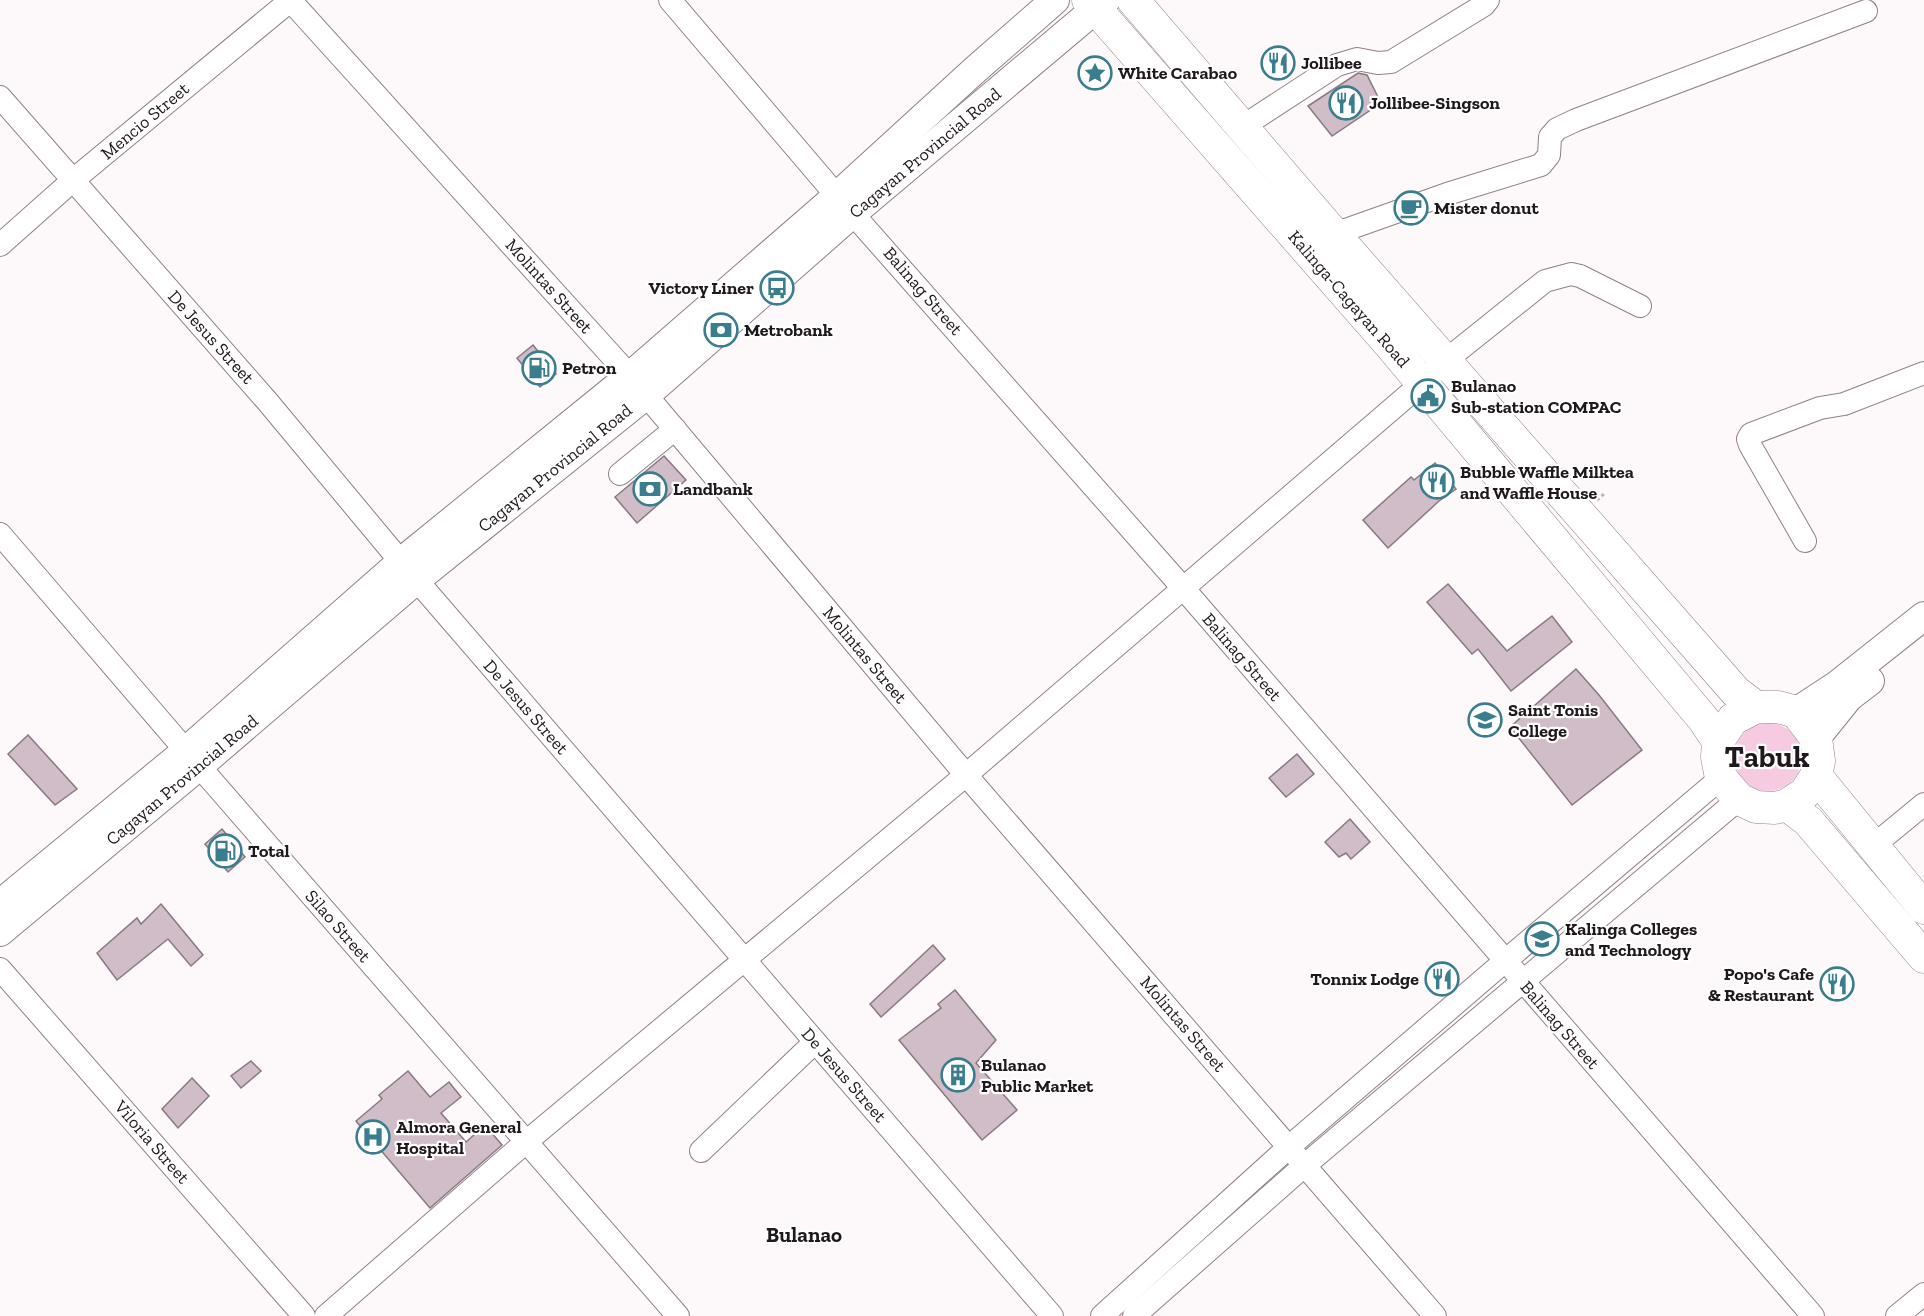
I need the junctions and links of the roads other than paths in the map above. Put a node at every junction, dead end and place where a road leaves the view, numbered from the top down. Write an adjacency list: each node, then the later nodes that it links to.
1 (290, 0): 12 (street, Mencio Street); 20 (street, Molintas Street)
2 (670, 0): 13 (street, Balinag Street)
3 (1055, 0): 8 (main road, Cagayan Provincial Road)
4 (1133, 0): 11 (highway, Kalinga-Cagayan Road)
5 (1488, 0): 11 (street)
6 (1097, 3): 9 (main road, Cagayan Provincial Road); 19 (highway, Kalinga-Cagayan Road)
7 (1866, 11): 14 (street)
8 (976, 69): 9 (main road); 13 (main road, Cagayan Provincial Road)
9 (997, 93): 13 (main road, Cagayan Provincial Road)
10 (0, 97): 12 (street, De Jesus Street)
11 (1242, 127): 14 (highway, Kalinga-Cagayan Road)
12 (72, 181): 15 (street, Mencio Street); 25 (street, De Jesus Street)
13 (845, 204): 20 (main road, Cagayan Provincial Road); 26 (street, Balinag Street)
14 (1334, 234): 17 (highway, Kalinga-Cagayan Road)
15 (0, 245)
16 (1640, 306): 17 (street)
17 (1445, 361): 19 (street); 29 (highway, Kalinga-Cagayan Road)
18 (1924, 373): 24 (street)
19 (1422, 384): 26 (street); 32 (highway, Kalinga-Cagayan Road)
20 (638, 385): 21 (street, Molintas Street); 25 (main road, Cagayan Provincial Road)
21 (675, 429): 22 (street); 34 (street, Molintas Street)
22 (620, 474)
23 (0, 534): 33 (street, Silao Street)
24 (1805, 541)
25 (408, 571): 33 (main road, Cagayan Provincial Road); 44 (street, De Jesus Street)
26 (1183, 588): 34 (street); 45 (street, Balinag Street)
27 (1924, 615): 30 (main road)
28 (1924, 639): 31 (main road)
29 (1756, 707): 30 (highway); 32 (highway)
30 (1796, 712): 31 (highway)
31 (1816, 738): 35 (highway)
32 (1718, 741): 36 (highway)
33 (192, 759): 41 (main road, Cagayan Provincial Road); 42 (main road, Cagayan Provincial Road); 49 (street, Silao Street)
34 (966, 775): 44 (street); 50 (street, Molintas Street)
35 (1816, 776): 38 (highway); 39 (highway)
36 (1730, 788): 38 (highway); 45 (street); 47 (street)
37 (1924, 804): 39 (street)
38 (1787, 805): 43 (highway)
39 (1873, 846): 40 (highway)
40 (1921, 897)
41 (0, 904)
42 (0, 933)
43 (1924, 957)
44 (745, 959): 48 (street, De Jesus Street); 49 (street)
45 (1504, 960): 47 (street, Balinag Street); 50 (street)
46 (0, 969): 54 (street, Viloria Street)
47 (1523, 982): 52 (street); 61 (street, Balinag Street)
48 (815, 1042): 51 (street); 57 (street, De Jesus Street)
49 (526, 1142): 55 (street); 56 (street, Silao Street)
50 (1290, 1146): 52 (street, Molintas Street); 58 (street)
51 (701, 1151)
52 (1304, 1166): 59 (street); 60 (street, Molintas Street)
53 (1924, 1294): 62 (street)
54 (304, 1316)
55 (326, 1316)
56 (678, 1316)
57 (1052, 1316)
58 (1102, 1316)
59 (1134, 1316)
60 (1435, 1316)
61 (1813, 1316)
62 (1897, 1316)

